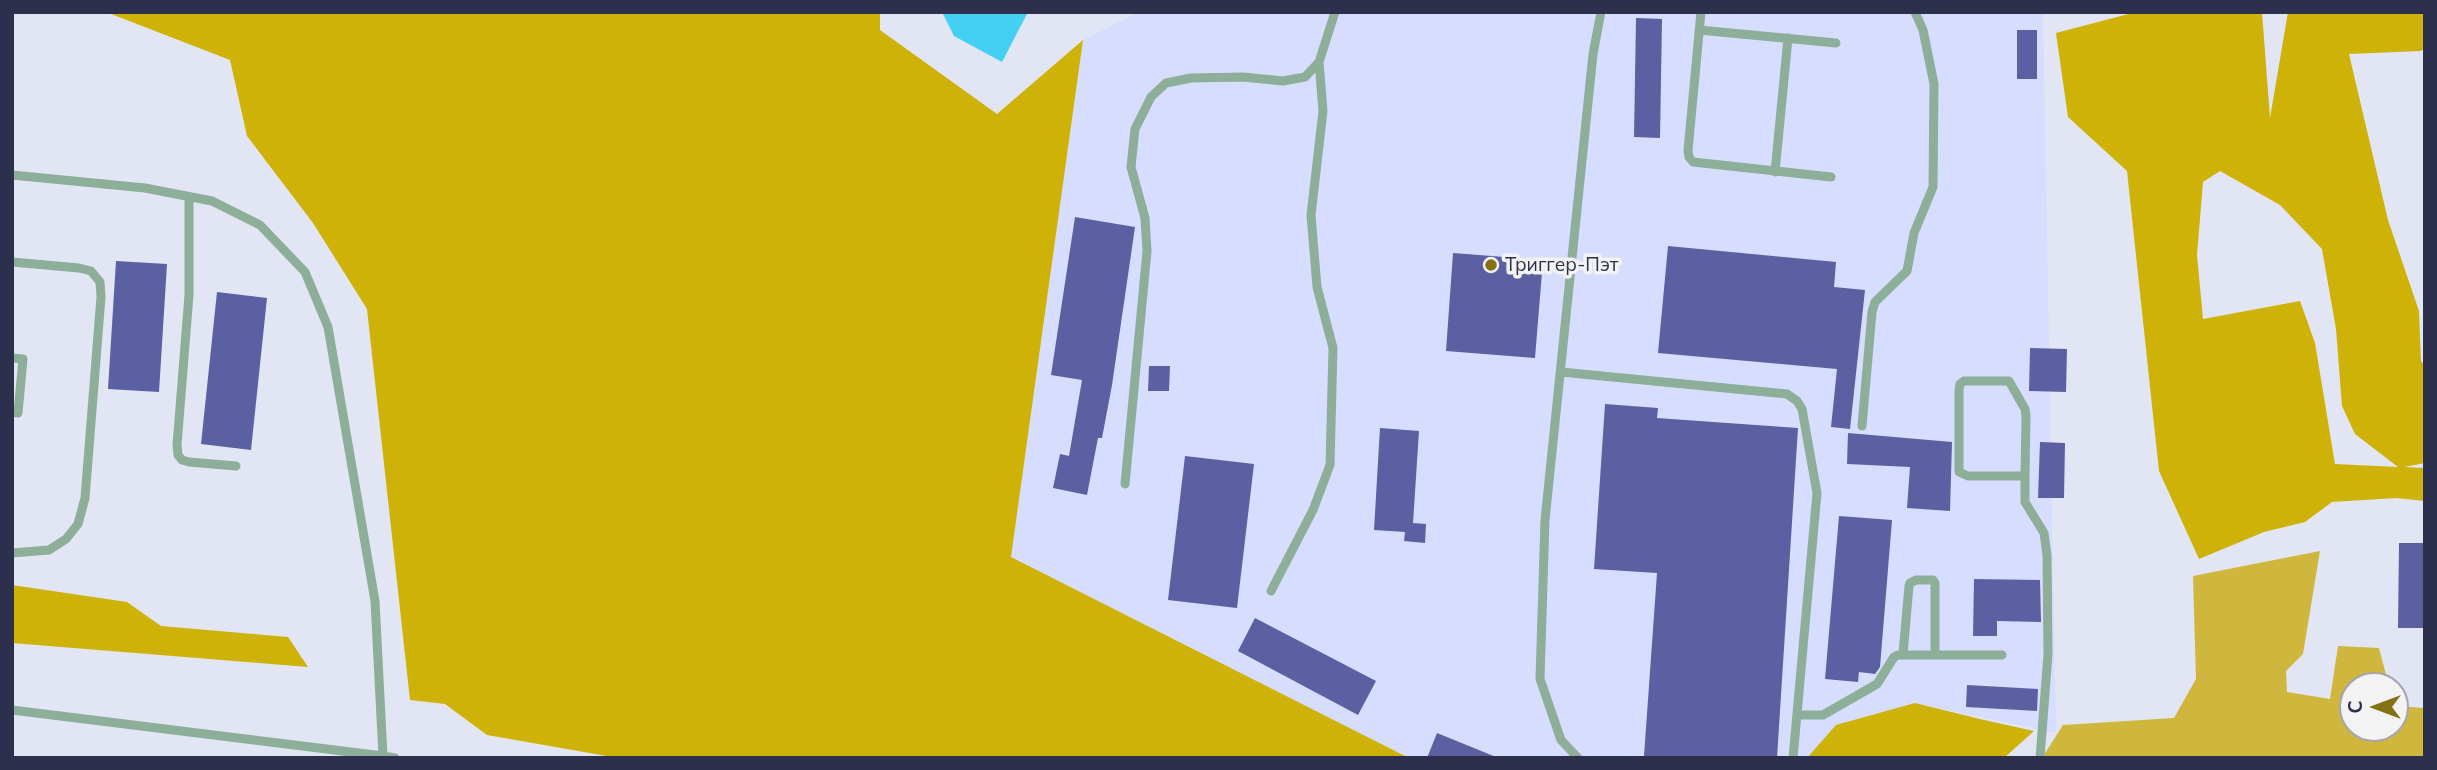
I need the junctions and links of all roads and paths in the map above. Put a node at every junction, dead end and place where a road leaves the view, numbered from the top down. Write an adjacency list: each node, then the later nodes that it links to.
1 (1335, 12): 8 (lane)
2 (1601, 12): 15 (lane)
3 (1700, 12): 5 (lane)
4 (1915, 12): 17 (lane)
5 (1699, 30): 6 (lane); 9 (lane)
6 (1788, 38): 7 (lane); 9 (lane)
7 (1836, 43)
8 (1319, 62): 20 (lane); 22 (lane)
9 (1775, 172): 11 (lane)
10 (12, 175): 12 (lane)
11 (1831, 177)
12 (189, 197): 18 (lane); 28 (lane)
13 (12, 262): 21 (lane)
14 (12, 358): 16 (lane)
15 (1561, 372): 27 (lane); 30 (lane)
16 (12, 412)
17 (1862, 426)
18 (236, 466)
19 (2025, 476): 19 (lane); 32 (lane)
20 (1125, 484)
21 (12, 552)
22 (1271, 591)
23 (1903, 654): 24 (lane); 24 (lane); 27 (lane)
24 (1935, 655): 25 (lane)
25 (2002, 655)
26 (12, 710): 28 (lane)
27 (1797, 715): 31 (lane)
28 (383, 756): 29 (lane)
29 (395, 758)
30 (1578, 758)
31 (1793, 758)
32 (2040, 758)

